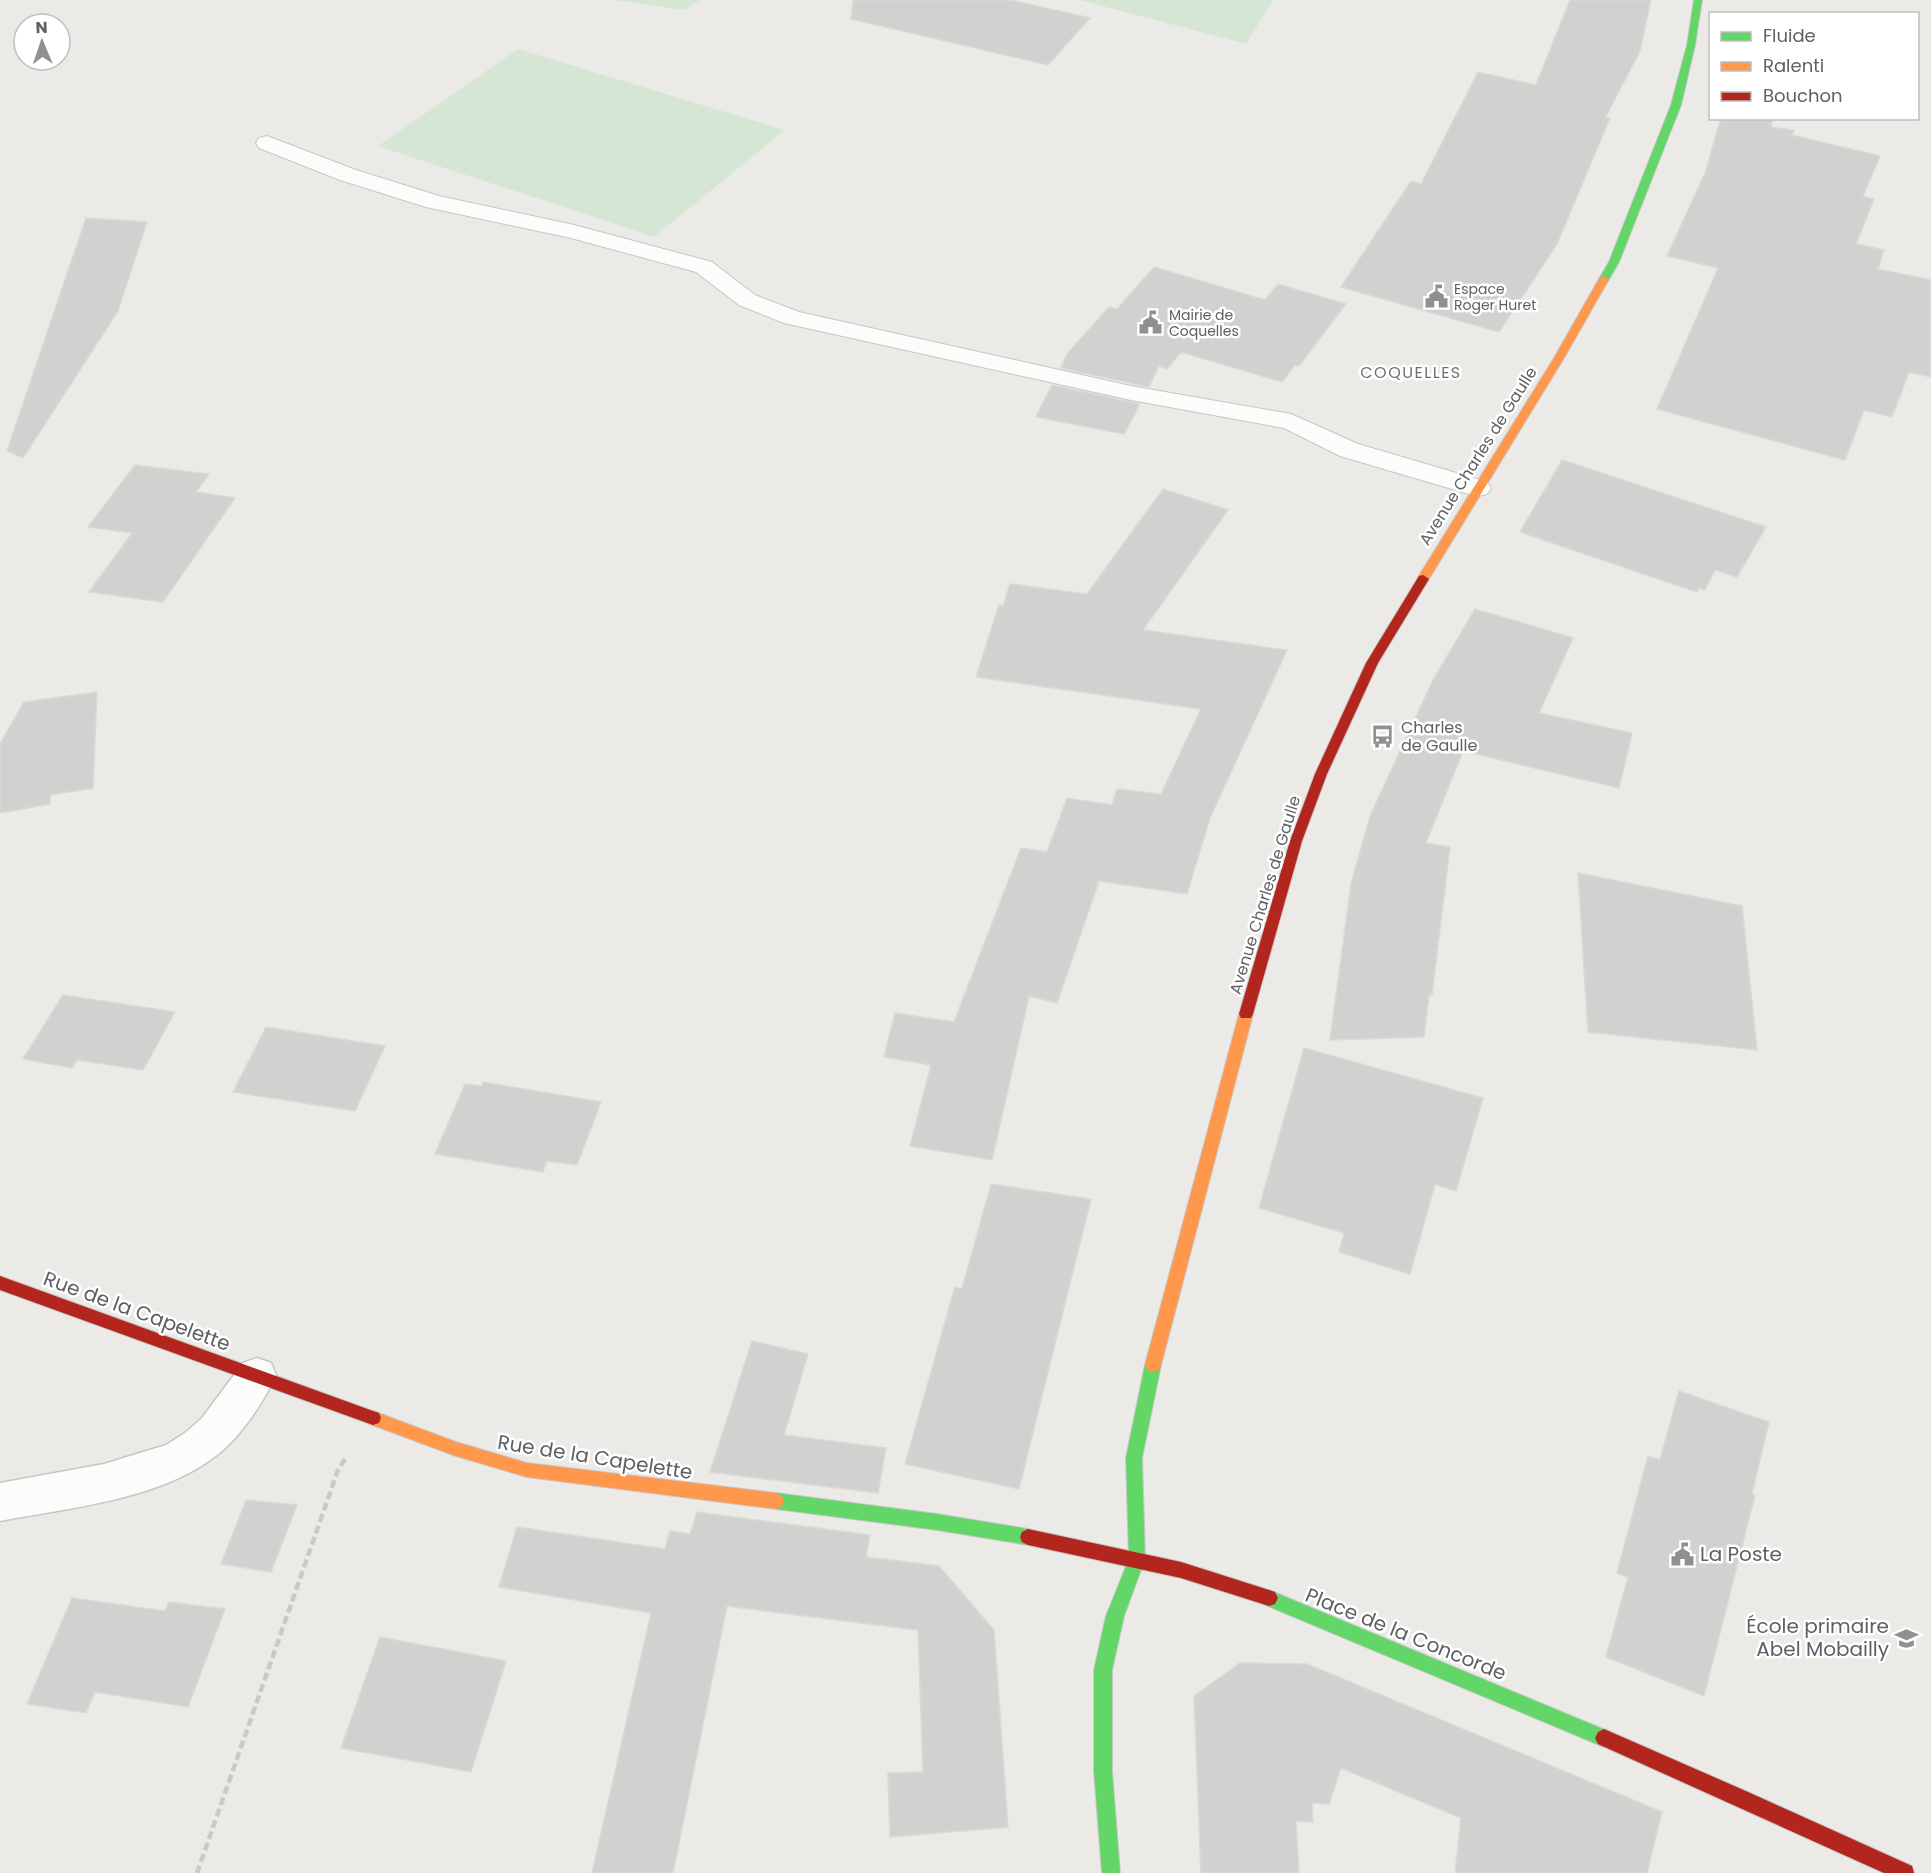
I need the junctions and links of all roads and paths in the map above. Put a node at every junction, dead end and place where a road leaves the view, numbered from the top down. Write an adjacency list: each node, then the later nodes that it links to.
1 (1698, 0): 3 (main road, Avenue Charles de Gaulle)
2 (267, 143): 3 (lane)
3 (1478, 488): 8 (main road, Avenue Charles de Gaulle)
4 (0, 1283): 5 (main road, Rue de la Capelette)
5 (257, 1375): 6 (main road, Rue de la Capelette); 7 (street)
6 (370, 1417): 8 (main road, Rue de la Capelette); 9 (path)
7 (0, 1502)
8 (1137, 1559): 10 (main road, Avenue Charles de Gaulle); 11 (main road, Place de la Concorde)
9 (197, 1873)
10 (1111, 1873)
11 (1905, 1873)

